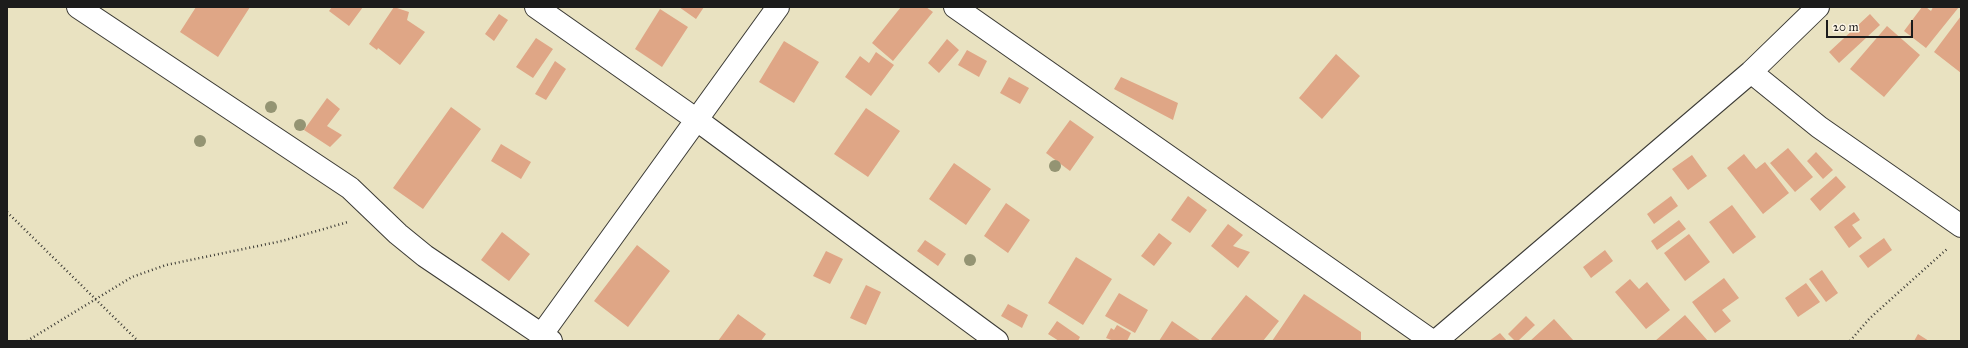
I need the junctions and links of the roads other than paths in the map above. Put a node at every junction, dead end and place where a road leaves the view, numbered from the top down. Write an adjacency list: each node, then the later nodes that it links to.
1 (78, 7): 9 (street)
2 (536, 7): 7 (street)
3 (778, 7): 7 (street)
4 (955, 7): 11 (street)
5 (1818, 7): 6 (street)
6 (1751, 72): 8 (street); 12 (street)
7 (697, 120): 9 (street); 10 (street)
8 (1961, 226)
9 (546, 337)
10 (997, 341)
11 (1432, 341)
12 (1436, 341)

